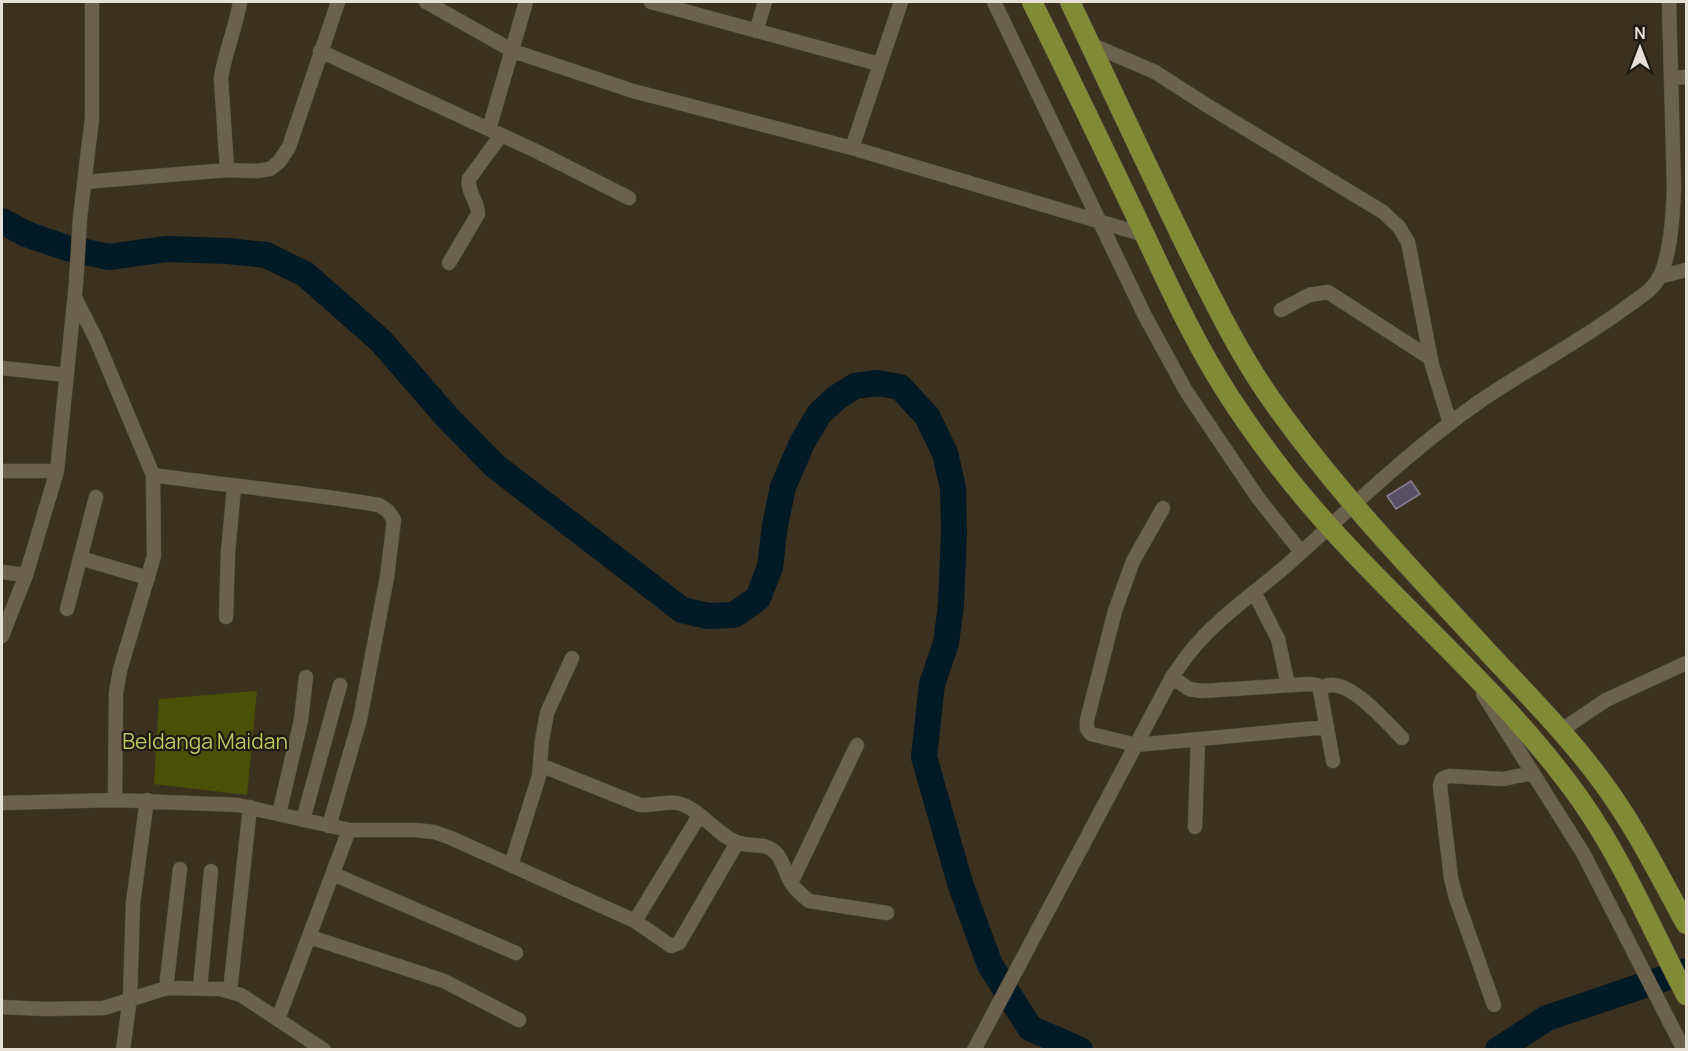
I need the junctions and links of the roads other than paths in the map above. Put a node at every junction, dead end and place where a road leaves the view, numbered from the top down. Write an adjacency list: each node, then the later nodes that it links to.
1 (92, 2): 23 (street)
2 (240, 2): 22 (street)
3 (338, 2): 15 (street)
4 (426, 2): 16 (street)
5 (526, 2): 16 (street)
6 (651, 2): 13 (street)
7 (765, 2): 13 (street)
8 (900, 2): 17 (street)
9 (994, 2): 25 (street)
10 (1032, 2): 26 (highway)
11 (1070, 2): 14 (highway)
12 (1669, 2): 19 (street)
13 (756, 31): 17 (street)
14 (1090, 44): 32 (street); 41 (highway)
15 (320, 51): 20 (street); 22 (street)
16 (513, 51): 20 (street); 21 (street)
17 (879, 64): 21 (street)
18 (1686, 77): 19 (street)
19 (1671, 78): 29 (street)
20 (495, 132): 24 (street); 27 (street)
21 (852, 148): 25 (street)
22 (227, 170): 23 (street)
23 (85, 182): 30 (street)
24 (629, 198)
25 (1100, 222): 26 (street); 44 (street)
26 (1145, 235): 43 (highway)
27 (449, 263)
28 (1686, 270): 29 (street)
29 (1659, 277): 35 (street)
30 (75, 298): 34 (street); 38 (street)
31 (1281, 310): 32 (street)
32 (1430, 358): 35 (street)
33 (2, 368): 34 (street)
34 (67, 375): 37 (street)
35 (1450, 423): 41 (street)
36 (2, 471): 37 (street)
37 (57, 471): 47 (street)
38 (153, 475): 39 (street); 48 (street)
39 (234, 487): 51 (street); 77 (street)
40 (96, 497): 45 (street)
41 (1354, 503): 43 (street); 62 (highway)
42 (1163, 508): 66 (street)
43 (1330, 527): 44 (street); 55 (highway)
44 (1301, 552): 49 (street)
45 (80, 558): 48 (street); 50 (street)
46 (2, 572): 47 (street)
47 (26, 575): 52 (street)
48 (148, 578): 70 (street)
49 (1254, 592): 57 (street); 59 (street)
50 (66, 609)
51 (226, 617)
52 (2, 636)
53 (572, 658): 68 (street)
54 (1686, 663): 62 (street)
55 (1464, 666): 69 (street); 94 (highway)
56 (306, 677): 74 (street)
57 (1172, 677): 59 (street); 66 (street)
58 (340, 685): 76 (street)
59 (1288, 686): 60 (street)
60 (1320, 690): 61 (street); 63 (street)
61 (1327, 727): 64 (street); 67 (street)
62 (1560, 731): 88 (highway)
63 (1402, 738)
64 (1198, 740): 66 (street); 78 (street)
65 (857, 745): 85 (street)
66 (1136, 745): 102 (street)
67 (1334, 761)
68 (540, 765): 75 (street); 81 (street)
69 (1533, 773): 96 (street); 103 (street)
70 (115, 800): 71 (street); 72 (street)
71 (147, 800): 73 (street); 95 (street)
72 (2, 803)
73 (250, 807): 74 (street); 93 (street)
74 (279, 814): 76 (street)
75 (699, 816): 80 (street); 87 (street)
76 (303, 820): 77 (street)
77 (329, 826): 79 (street)
78 (1195, 827)
79 (349, 830): 81 (street); 84 (street)
80 (737, 843): 85 (street); 87 (street)
81 (511, 865): 87 (street)
82 (180, 869): 91 (street)
83 (211, 871): 92 (street)
84 (333, 874): 89 (street); 90 (street)
85 (791, 883): 86 (street)
86 (887, 914)
87 (635, 921)
88 (1686, 924)
89 (310, 937): 98 (street); 99 (street)
90 (516, 953)
91 (166, 988): 92 (street); 95 (street)
92 (200, 988): 93 (street)
93 (230, 991): 98 (street)
94 (1686, 995)
95 (130, 999): 97 (street); 100 (street)
96 (1494, 1005)
97 (2, 1007)
98 (278, 1019): 101 (street)
99 (519, 1020)
100 (123, 1050)
101 (324, 1050)
102 (974, 1050)
103 (1684, 1050)

